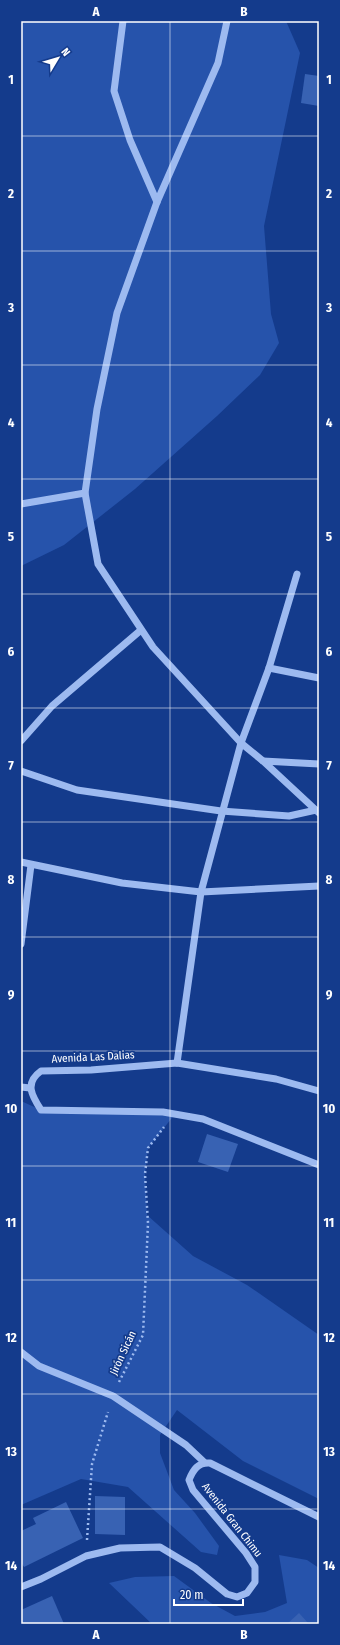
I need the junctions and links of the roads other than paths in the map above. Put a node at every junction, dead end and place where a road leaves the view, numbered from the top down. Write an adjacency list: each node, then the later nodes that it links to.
1 (123, 21): 3 (street)
2 (227, 21): 3 (street)
3 (157, 202): 4 (street)
4 (85, 493): 5 (street); 7 (street)
5 (21, 504)
6 (297, 574): 8 (street)
7 (141, 630): 10 (street); 11 (street)
8 (269, 668): 9 (street); 11 (street)
9 (319, 678)
10 (21, 741)
11 (241, 743): 12 (street); 15 (street)
12 (263, 761): 13 (street); 16 (street)
13 (319, 764)
14 (21, 771): 15 (street)
15 (221, 811): 16 (street); 20 (street)
16 (318, 811)
17 (21, 862): 18 (street)
18 (31, 865): 20 (street); 21 (street)
19 (319, 886): 20 (street)
20 (201, 892): 22 (street)
21 (21, 944)
22 (177, 1064): 24 (street, Avenida Las Dalias); 25 (street, Avenida Las Dalias)
23 (21, 1087): 24 (street)
24 (30, 1088): 26 (street)
25 (319, 1091)
26 (319, 1165)
27 (21, 1352): 28 (street)
28 (204, 1462): 29 (street, Avenida Gran Chimu); 30 (street, Avenida Gran Chimu)
29 (319, 1517)
30 (21, 1587)

